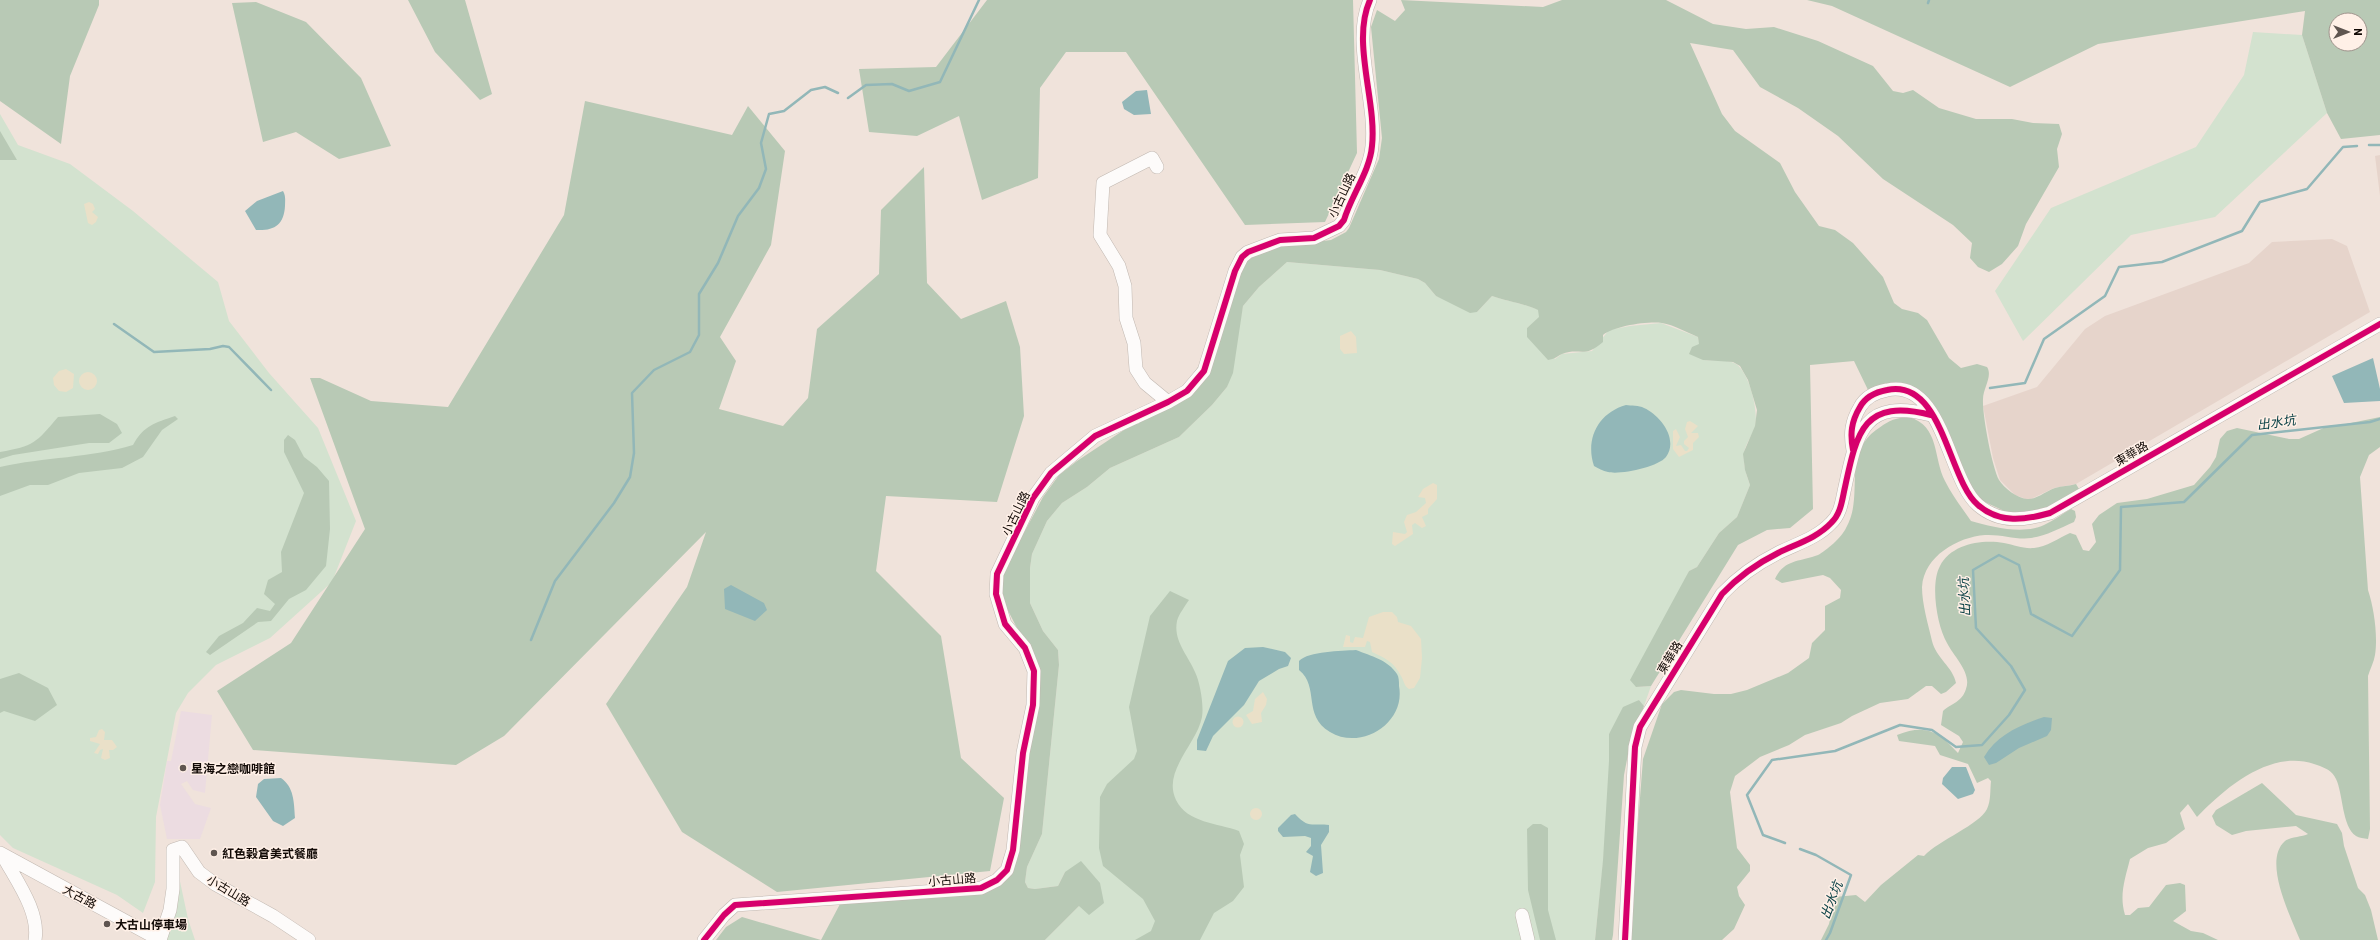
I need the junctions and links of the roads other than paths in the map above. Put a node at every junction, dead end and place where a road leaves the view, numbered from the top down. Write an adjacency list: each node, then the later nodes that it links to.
1 (1370, 0): 4 (street, 小古山路)
2 (1157, 167): 4 (street)
3 (2380, 324): 5 (street, 東華路)
4 (1168, 402): 12 (street, 小古山路)
5 (1931, 415): 6 (street, 東華路); 6 (street, 東華路)
6 (1853, 450): 14 (street, 東華路)
7 (1, 853): 9 (street); 10 (street, 大古路)
8 (1522, 915): 13 (street)
9 (35, 940)
10 (160, 940): 11 (street, 小古山路)
11 (309, 940)
12 (704, 940)
13 (1528, 940)
14 (1625, 940)

